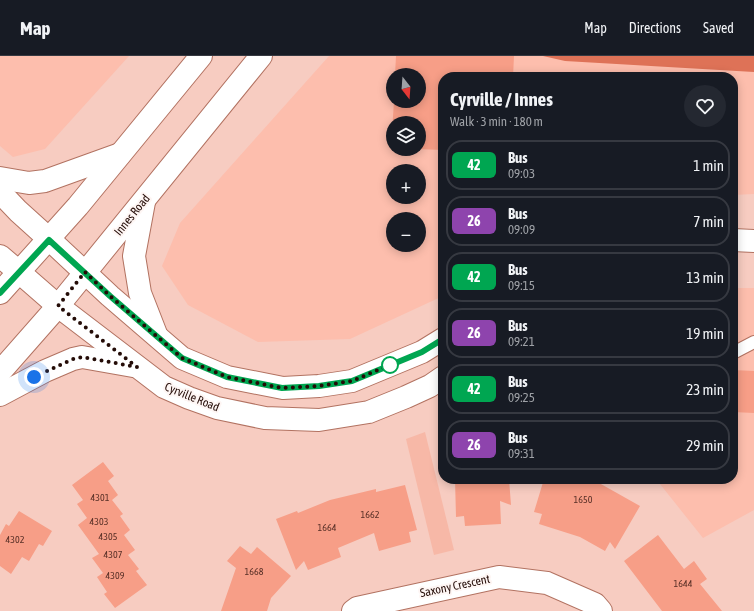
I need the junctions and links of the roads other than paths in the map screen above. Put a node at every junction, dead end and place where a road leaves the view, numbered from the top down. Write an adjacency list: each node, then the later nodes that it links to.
1 (201, 56): 3 (main road)
2 (261, 56): 6 (main road, Innes Road)
3 (121, 154): 4 (main road); 7 (main road)
4 (0, 178)
5 (0, 192): 7 (main road)
6 (144, 201): 12 (main road, Innes Road); 15 (main road)
7 (49, 240): 11 (main road); 12 (main road)
8 (738, 240): 9 (main road)
9 (754, 240)
10 (0, 256): 11 (main road, Cyrville Road)
11 (19, 272): 13 (main road); 14 (main road, Cyrville Road)
12 (85, 272): 14 (main road, Innes Road); 15 (main road)
13 (0, 293)
14 (58, 306): 19 (main road, Cyrville Road); 20 (main road, Innes Road)
15 (156, 336): 16 (main road)
16 (438, 342)
17 (754, 342): 18 (lane)
18 (738, 350)
19 (137, 367): 21 (main road, Cyrville Road); 22 (main road)
20 (0, 372)
21 (438, 380)
22 (0, 395)
23 (352, 611): 24 (main road, Saxony Crescent)
24 (601, 611)

